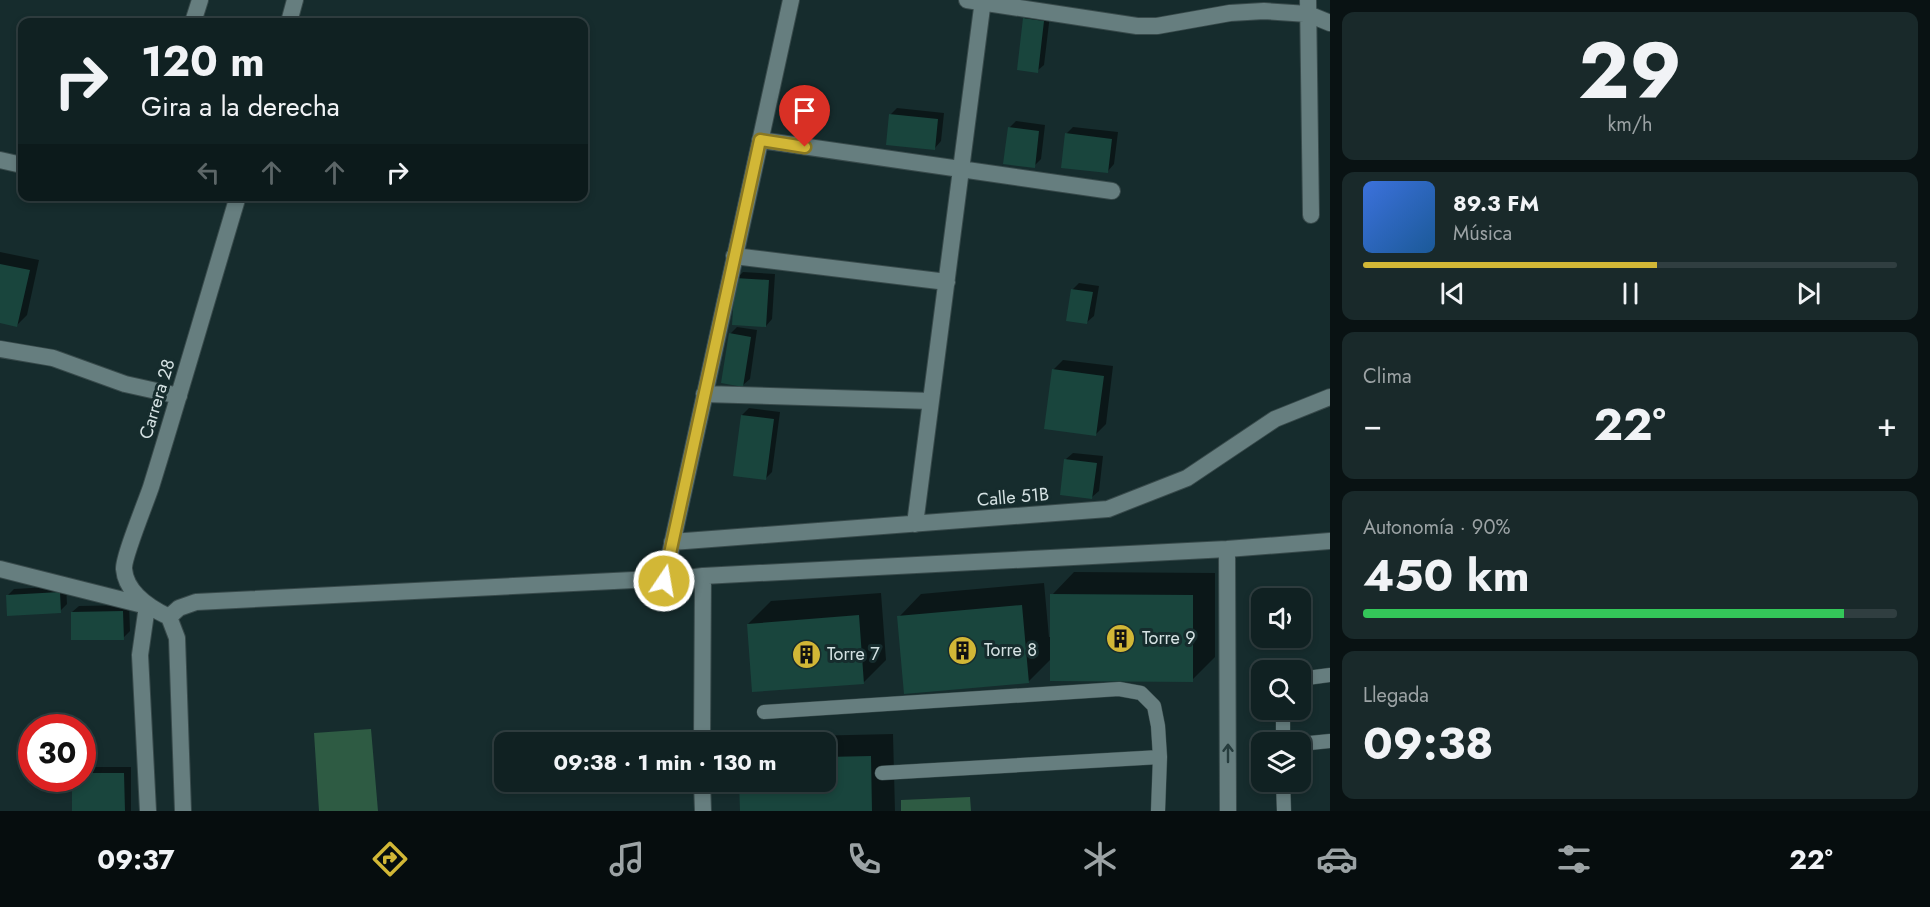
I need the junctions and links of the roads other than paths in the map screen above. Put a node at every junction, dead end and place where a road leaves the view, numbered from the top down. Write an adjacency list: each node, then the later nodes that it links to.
1 (200, 0): 6 (street)
2 (295, 0): 7 (street)
3 (791, 0): 9 (street)
4 (978, 1): 5 (street); 12 (street)
5 (1308, 7): 8 (street); 15 (street)
6 (194, 18)
7 (290, 18)
8 (1330, 23)
9 (760, 140): 12 (street); 16 (street)
10 (0, 160): 11 (street)
11 (18, 164)
12 (961, 170): 13 (street); 17 (street)
13 (1112, 191)
14 (236, 201): 20 (street, Carrera 28)
15 (1311, 215)
16 (734, 256): 17 (street); 19 (street)
17 (947, 282): 22 (street)
18 (0, 349): 20 (street)
19 (704, 393): 22 (street); 25 (street)
20 (179, 396): 30 (street, Carrera 28)
21 (1330, 397): 23 (street, Calle 51B)
22 (931, 401): 23 (street)
23 (915, 525): 25 (street, Calle 51B)
24 (1330, 541): 26 (street)
25 (672, 542): 29 (street)
26 (1227, 549): 28 (street); 46 (street, one-way to 26)
27 (0, 569): 30 (street)
28 (703, 576): 29 (street); 35 (street)
29 (664, 581): 31 (street)
30 (147, 606): 31 (street, Carrera 28); 42 (street)
31 (169, 617): 43 (street)
32 (1330, 675): 33 (lane)
33 (1311, 677)
34 (764, 712): 38 (lane)
35 (702, 732)
36 (1330, 741): 37 (lane)
37 (1311, 743)
38 (1160, 757): 39 (lane); 45 (lane)
39 (882, 773)
40 (702, 792): 44 (street)
41 (1283, 792): 47 (lane)
42 (148, 811)
43 (183, 811)
44 (703, 811)
45 (1158, 811)
46 (1228, 811)
47 (1284, 811)

